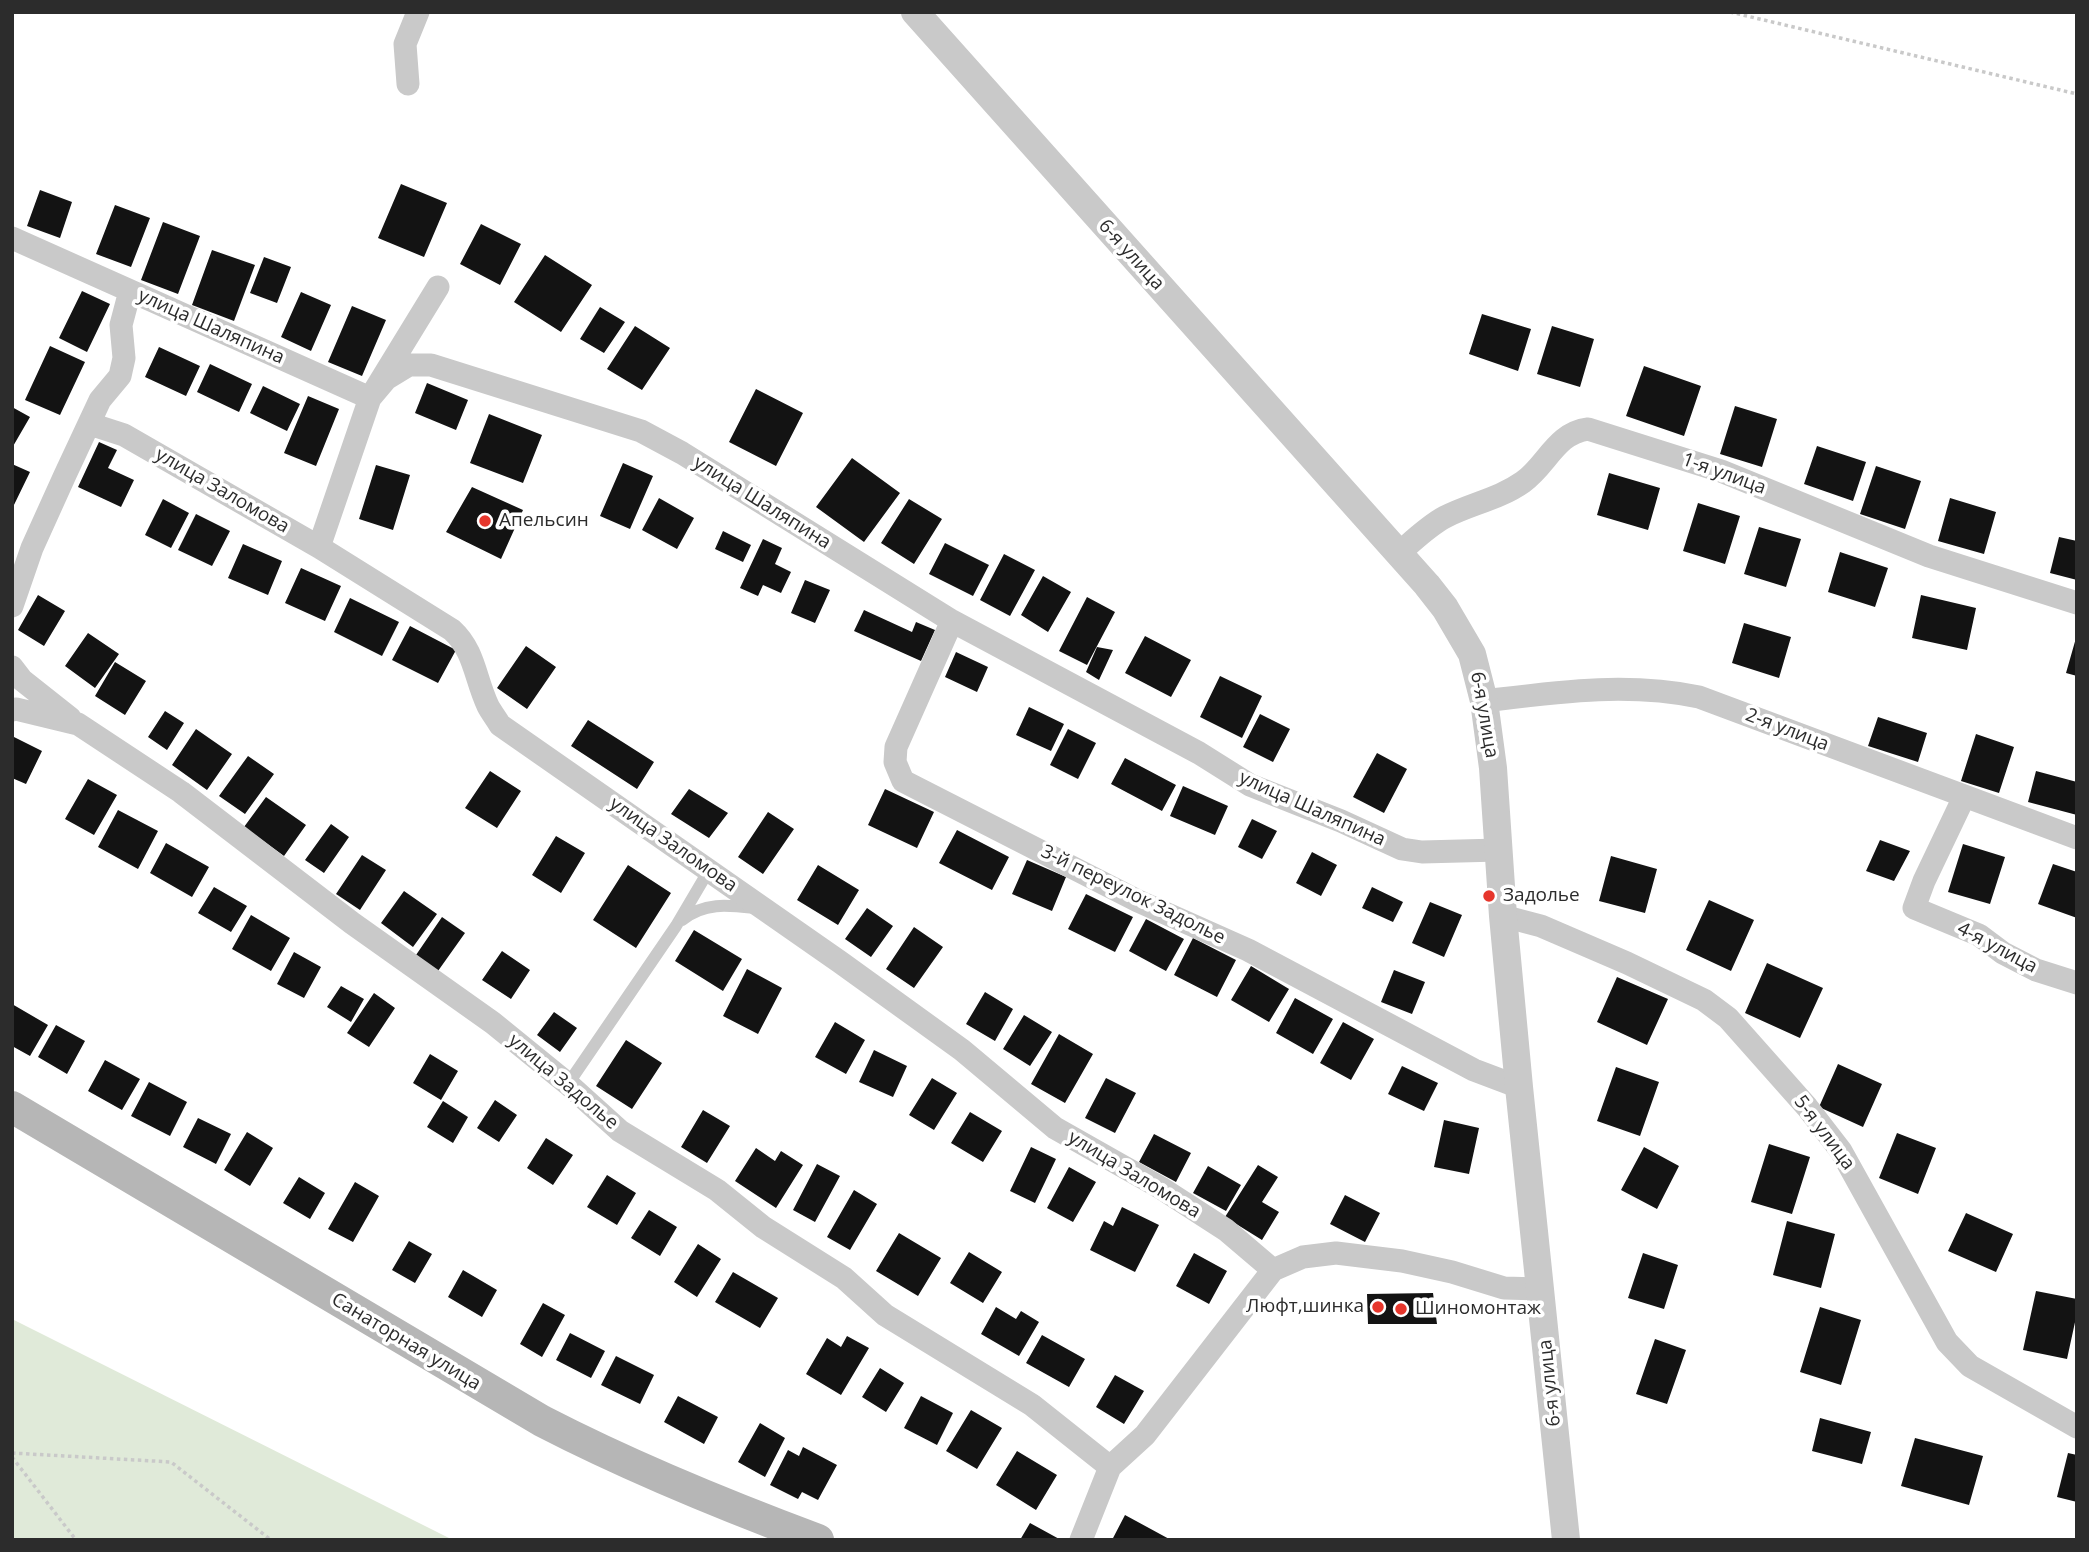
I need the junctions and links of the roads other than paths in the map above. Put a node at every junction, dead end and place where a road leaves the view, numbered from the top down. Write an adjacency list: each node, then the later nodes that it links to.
1 (418, 12): 3 (street)
2 (915, 12): 10 (street, 6-я улица)
3 (408, 84)
4 (12, 238): 6 (street, улица Шаляпина)
5 (438, 287): 7 (street)
6 (130, 291): 7 (street, улица Шаляпина); 8 (street)
7 (370, 398): 9 (street); 13 (street, улица Шаляпина)
8 (90, 424): 9 (street, улица Заломова); 12 (street)
9 (319, 547): 21 (street, улица Заломова)
10 (1398, 554): 11 (street, 1-я улица); 15 (street, 6-я улица)
11 (2077, 603)
12 (12, 606)
13 (952, 621): 20 (street, улица Шаляпина); 27 (street, 3-й переулок Задолье)
14 (12, 667): 17 (street)
15 (1484, 701): 18 (street, 2-я улица); 20 (street, 6-я улица)
16 (12, 710): 17 (street, улица Задолье)
17 (78, 724): 26 (street, улица Задолье)
18 (1964, 797): 19 (street, 2-я улица); 25 (street, 4-я улица)
19 (2077, 838)
20 (1499, 850): 23 (street, 6-я улица)
21 (709, 870): 22 (street, улица Заломова); 24 (lane)
22 (765, 909): 24 (lane); 29 (street, улица Заломова)
23 (1503, 916): 27 (street, 6-я улица); 31 (street, 5-я улица)
24 (676, 926): 26 (lane)
25 (2077, 983)
26 (568, 1084): 32 (street, улица Задолье)
27 (1519, 1087): 30 (street, 6-я улица)
28 (12, 1107): 33 (main road, Санаторная улица)
29 (1273, 1270): 30 (street); 32 (street)
30 (1540, 1289): 35 (street, 6-я улица)
31 (2077, 1427)
32 (1110, 1467): 34 (street)
33 (818, 1540)
34 (1081, 1540)
35 (1566, 1540)

